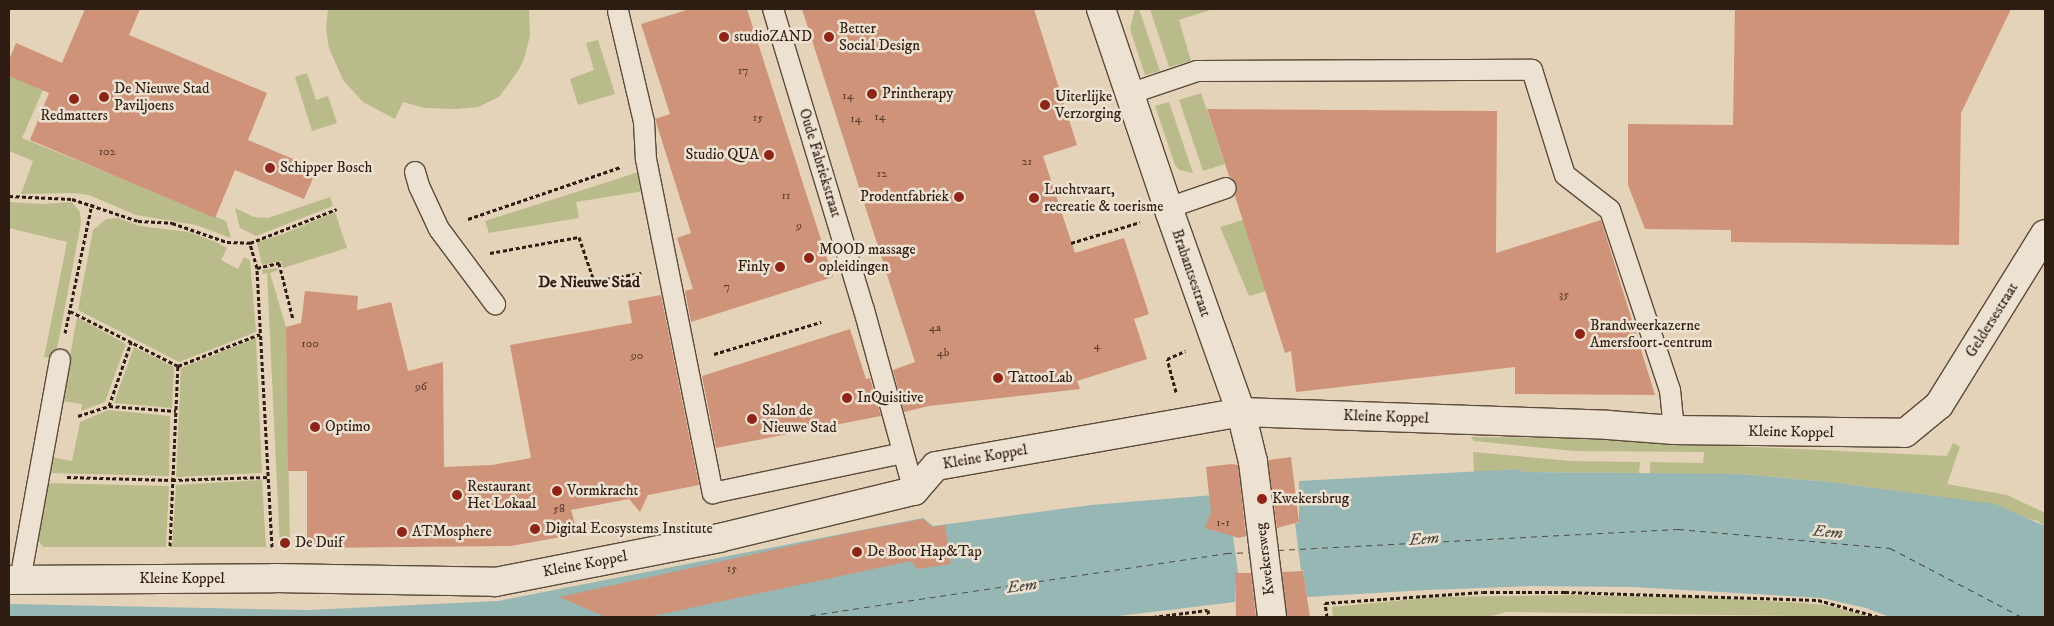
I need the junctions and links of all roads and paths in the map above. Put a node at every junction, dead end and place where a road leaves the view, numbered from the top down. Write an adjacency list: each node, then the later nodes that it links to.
1 (773, 9): 36 (lane, Oude Fabriekstraat)
2 (1101, 9): 4 (street, Brabantsestraat)
3 (618, 11): 5 (lane)
4 (1129, 94): 11 (street, Brabantsestraat); 35 (lane)
5 (646, 160): 12 (path); 18 (lane)
6 (415, 172): 12 (lane)
7 (1226, 188): 11 (lane)
8 (9, 196): 9 (path)
9 (92, 204): 14 (path); 20 (path)
10 (337, 209): 14 (path)
11 (1169, 210): 15 (path); 24 (street, Brabantsestraat)
12 (439, 229): 16 (lane)
13 (2045, 234): 29 (street, Geldersestraat)
14 (250, 243): 17 (path)
15 (1072, 243)
16 (461, 258): 18 (path); 19 (lane)
17 (257, 268): 21 (path); 23 (path)
18 (668, 268): 27 (lane)
19 (495, 304)
20 (70, 311): 25 (path); 26 (path)
21 (294, 320)
22 (821, 322): 27 (path)
23 (260, 334): 28 (path); 38 (path)
24 (1214, 338): 32 (street, Brabantsestraat); 33 (path)
25 (131, 342): 28 (path); 30 (path)
26 (60, 360): 34 (lane)
27 (686, 362): 36 (lane)
28 (178, 366): 31 (path)
29 (1939, 405): 35 (street, Kleine Koppel)
30 (108, 406): 31 (path); 34 (path)
31 (176, 411): 39 (path)
32 (1241, 412): 33 (street, Kleine Koppel); 35 (street, Kleine Koppel); 46 (street, Kwekersweg)
33 (1183, 422): 40 (street, Kleine Koppel)
34 (48, 426): 37 (lane)
35 (1674, 430)
36 (903, 453): 40 (lane, Oude Fabriekstraat)
37 (38, 477): 39 (path); 43 (lane)
38 (268, 477): 39 (path); 41 (path)
39 (172, 480): 42 (path)
40 (914, 491): 41 (street, Kleine Koppel)
41 (274, 578): 42 (street, Kleine Koppel)
42 (177, 579): 43 (street, Kleine Koppel)
43 (14, 580)
44 (1153, 617): 45 (path)
45 (1208, 617)
46 (1272, 617)
47 (1327, 617): 48 (path)
48 (1879, 617)

